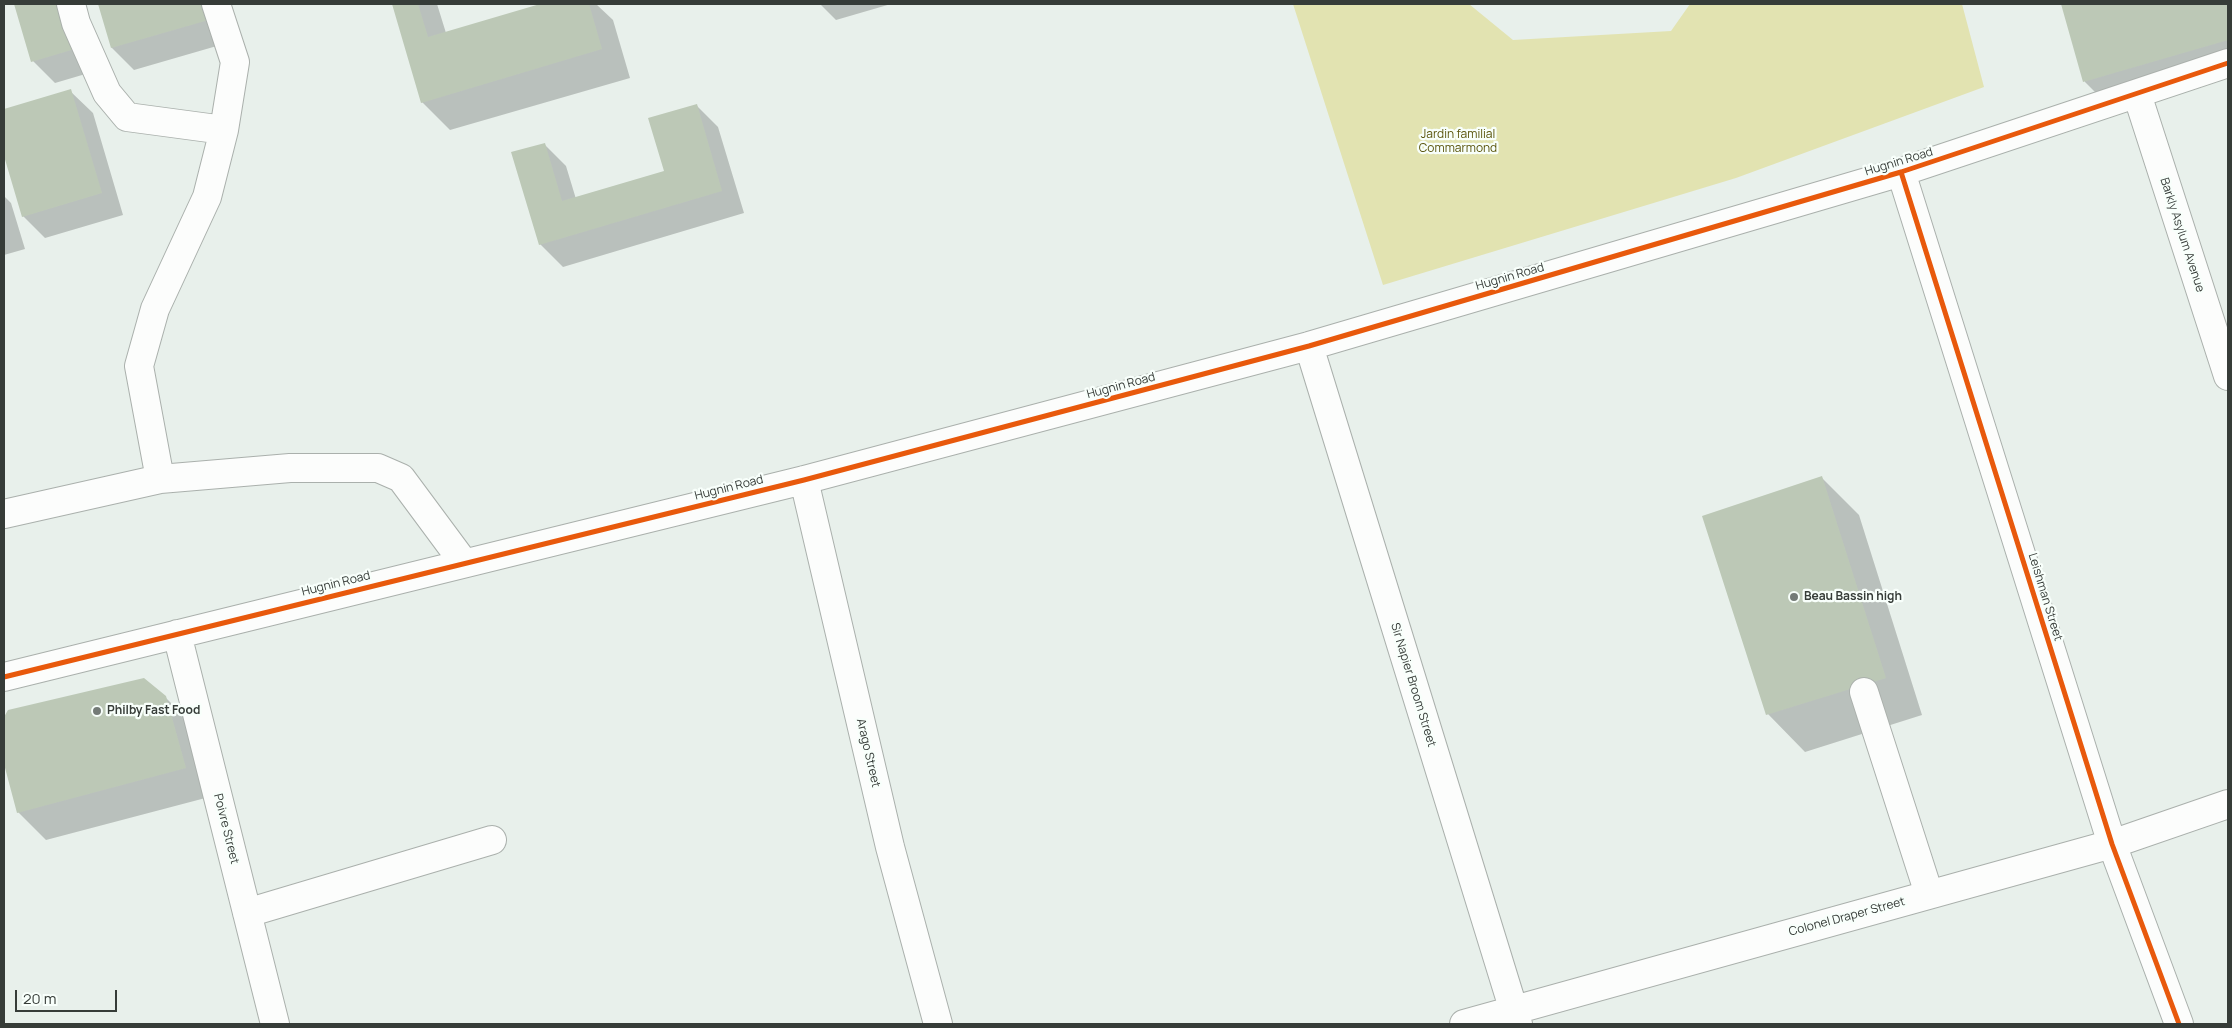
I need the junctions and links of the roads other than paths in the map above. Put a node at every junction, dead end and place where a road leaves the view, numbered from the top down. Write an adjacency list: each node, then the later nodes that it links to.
1 (71, 4): 5 (street)
2 (216, 4): 5 (street)
3 (2228, 63): 4 (street, Hugnin Road)
4 (2137, 94): 6 (street, Hugnin Road); 8 (street, Barkly Asylum Avenue)
5 (224, 130): 9 (street)
6 (1901, 172): 7 (street, Hugnin Road); 18 (street, Leishman Street)
7 (1309, 346): 10 (street, Hugnin Road); 21 (street, Sir Napier Broom Street)
8 (2225, 358)
9 (160, 479): 11 (street); 12 (street)
10 (804, 480): 12 (street, Hugnin Road); 23 (street, Arago Street)
11 (4, 514)
12 (464, 563): 13 (street, Hugnin Road)
13 (177, 634): 14 (street, Hugnin Road); 20 (street, Poivre Street)
14 (4, 677)
15 (1864, 692): 19 (street)
16 (2228, 804): 18 (street, Colonel Draper Street)
17 (492, 840): 20 (street)
18 (2112, 844): 19 (street, Colonel Draper Street); 25 (street, Leishman Street)
19 (1929, 894): 21 (street, Colonel Draper Street)
20 (247, 913): 22 (street, Poivre Street)
21 (1515, 1017): 24 (street, Colonel Draper Street)
22 (275, 1024)
23 (938, 1024)
24 (1464, 1024)
25 (2180, 1024)

